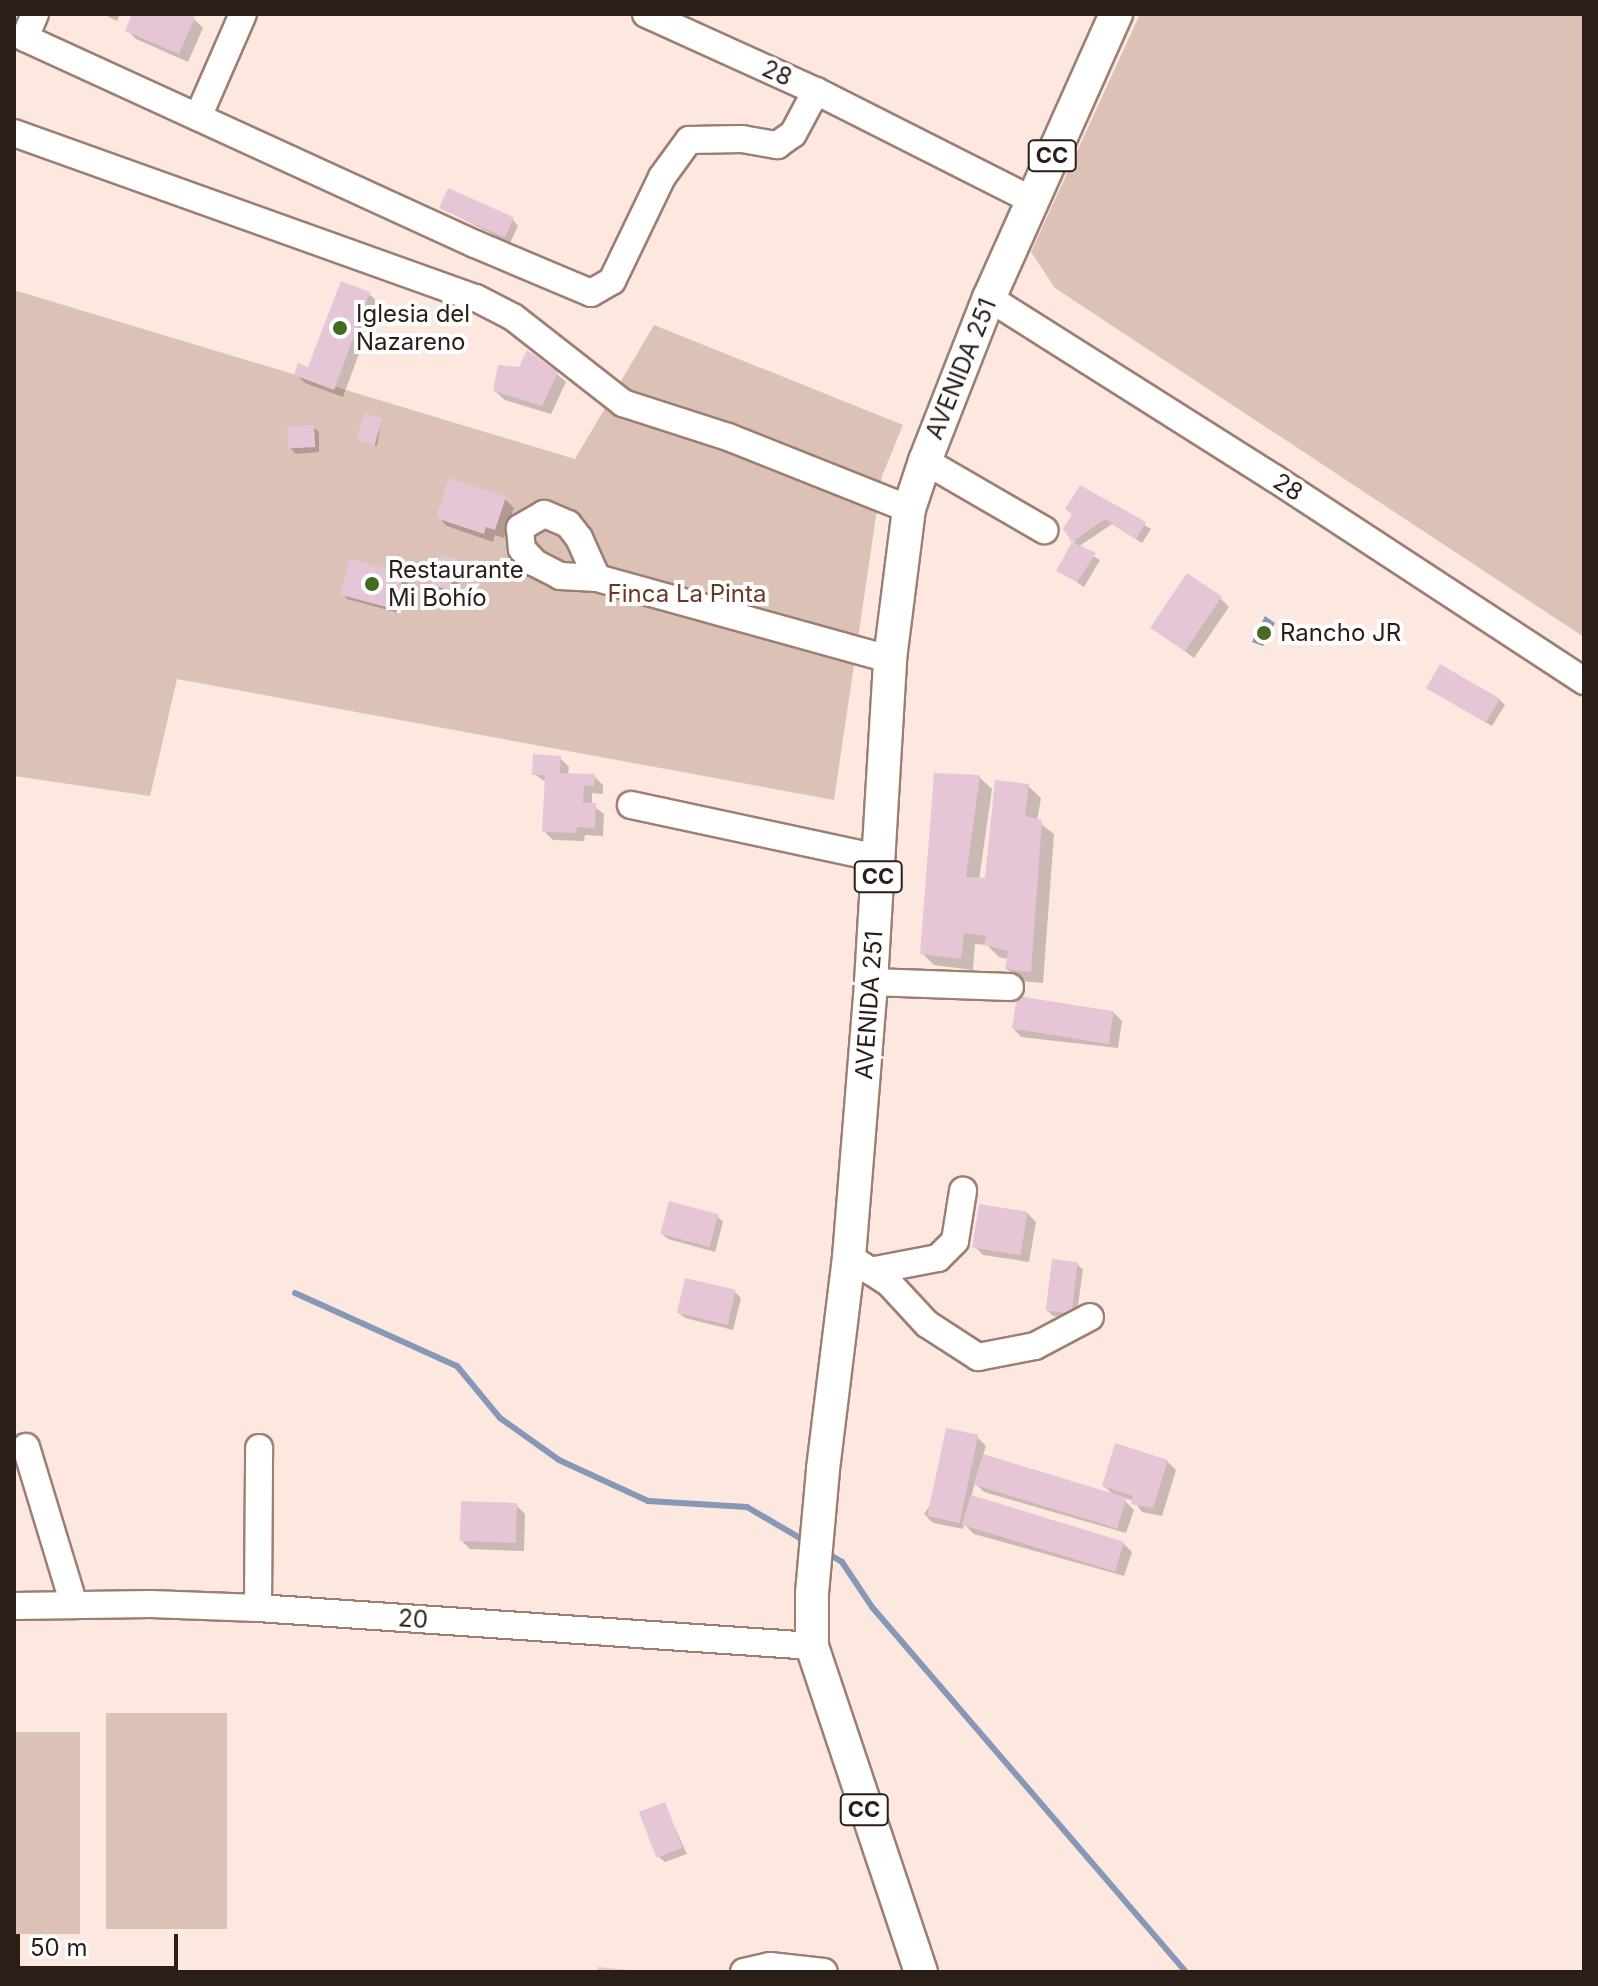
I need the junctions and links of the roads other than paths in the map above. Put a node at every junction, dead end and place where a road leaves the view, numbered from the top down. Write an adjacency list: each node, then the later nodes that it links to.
1 (35, 14): 6 (street)
2 (243, 14): 6 (street)
3 (646, 14): 5 (street, 28)
4 (1116, 14): 8 (main road, AVENIDA 251 / CC)
5 (816, 91): 6 (street); 8 (street, 28)
6 (198, 117)
7 (14, 133): 11 (street)
8 (1034, 201): 9 (main road, AVENIDA 251 / CC)
9 (989, 298): 10 (main road, AVENIDA 251 / CC); 15 (street, 28)
10 (925, 461): 11 (main road, AVENIDA 251 / CC); 12 (street)
11 (909, 509): 14 (main road, AVENIDA 251 / CC)
12 (1044, 530)
13 (597, 578): 14 (street)
14 (890, 659): 17 (main road, AVENIDA 251 / CC)
15 (1584, 681)
16 (631, 805): 17 (street)
17 (879, 858): 18 (main road, AVENIDA 251 / CC)
18 (871, 982): 19 (street); 21 (main road, AVENIDA 251 / CC)
19 (1010, 987)
20 (963, 1191): 21 (street)
21 (860, 1264): 22 (street); 28 (main road, AVENIDA 251 / CC)
22 (1090, 1317)
23 (26, 1447): 25 (street)
24 (259, 1448): 27 (street)
25 (74, 1605): 26 (street, 20); 27 (street, 20)
26 (14, 1606)
27 (258, 1608): 28 (street, 20)
28 (812, 1646): 31 (main road, AVENIDA 251 / CC)
29 (744, 1972): 30 (street)
30 (824, 1972)
31 (921, 1972)

